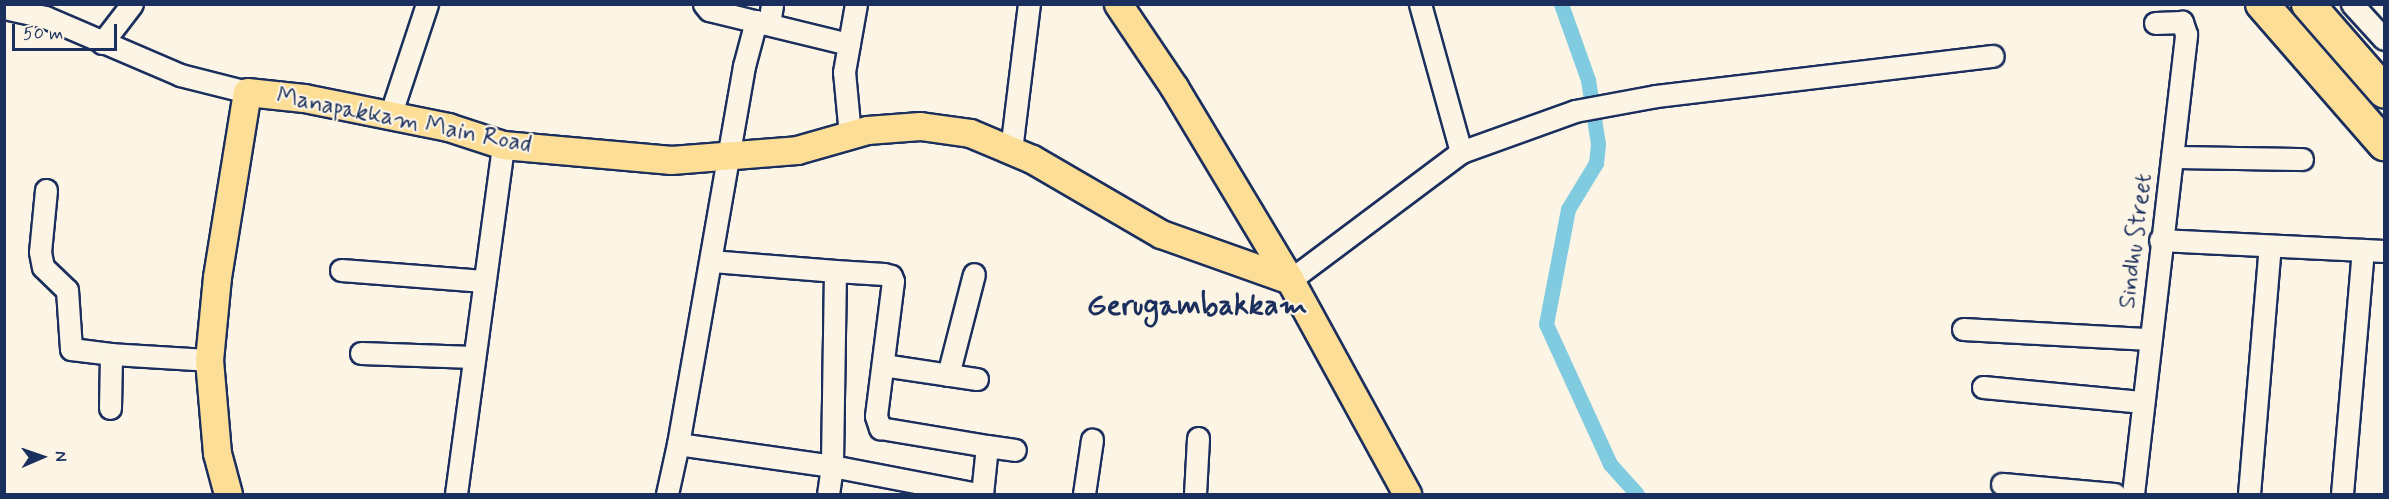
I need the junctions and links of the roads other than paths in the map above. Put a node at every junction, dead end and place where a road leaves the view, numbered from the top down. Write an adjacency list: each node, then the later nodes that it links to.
1 (132, 4): 16 (street)
2 (427, 4): 21 (street)
3 (704, 4): 13 (street)
4 (856, 4): 17 (street)
5 (1029, 4): 25 (street)
6 (1118, 4): 39 (main road)
7 (1420, 4): 26 (street)
8 (2262, 4): 23 (highway)
9 (2308, 4): 19 (highway)
10 (2352, 4): 15 (street)
11 (4, 8): 12 (street)
12 (45, 11): 16 (street)
13 (766, 16): 17 (street); 27 (street)
14 (2155, 23): 28 (street, Sindhu Street)
15 (2385, 39)
16 (102, 43): 20 (street)
17 (849, 44): 22 (street)
18 (1994, 56): 26 (street)
19 (2385, 91)
20 (248, 92): 21 (main road, Manapakkam Main Road); 46 (main road, Manapakkam Main Road)
21 (390, 116): 24 (main road, Manapakkam Main Road)
22 (850, 135): 25 (main road, Manapakkam Main Road); 27 (main road, Manapakkam Main Road)
23 (2383, 142)
24 (503, 146): 27 (main road, Manapakkam Main Road); 40 (street)
25 (1011, 150): 39 (main road, Manapakkam Main Road)
26 (1461, 152): 39 (street)
27 (730, 157): 35 (street)
28 (2172, 157): 29 (street); 31 (street, Sindhu Street)
29 (2302, 159)
30 (46, 190): 44 (street)
31 (2160, 240): 32 (street); 42 (street, Sindhu Street)
32 (2270, 246): 33 (street); 72 (street)
33 (2363, 250): 34 (street); 73 (street)
34 (2385, 251)
35 (711, 261): 37 (street); 55 (street)
36 (341, 270): 40 (street)
37 (835, 271): 47 (street); 58 (street)
38 (974, 274): 48 (street)
39 (1278, 276): 68 (main road); 69 (main road)
40 (484, 281): 45 (street)
41 (1963, 328): 42 (street)
42 (2150, 339): 51 (street, Sindhu Street)
43 (361, 353): 45 (street)
44 (111, 354): 46 (street); 52 (street)
45 (473, 357): 61 (street)
46 (209, 360): 60 (main road, Manapakkam Main Road)
47 (883, 365): 48 (street); 56 (street)
48 (948, 375): 49 (street)
49 (977, 380)
50 (1983, 387): 51 (street)
51 (2143, 402): 71 (street, Sindhu Street)
52 (110, 408)
53 (1198, 438): 67 (street)
54 (1092, 440): 66 (street)
55 (678, 444): 58 (street); 62 (street)
56 (987, 446): 57 (street); 65 (street)
57 (1015, 450)
58 (832, 466): 63 (street); 64 (street)
59 (2002, 484): 70 (street)
60 (228, 495)
61 (456, 495)
62 (667, 495)
63 (828, 495)
64 (977, 495)
65 (982, 495)
66 (1084, 495)
67 (1195, 495)
68 (1391, 495)
69 (1407, 495)
70 (2115, 495)
71 (2133, 495)
72 (2249, 495)
73 (2342, 495)

